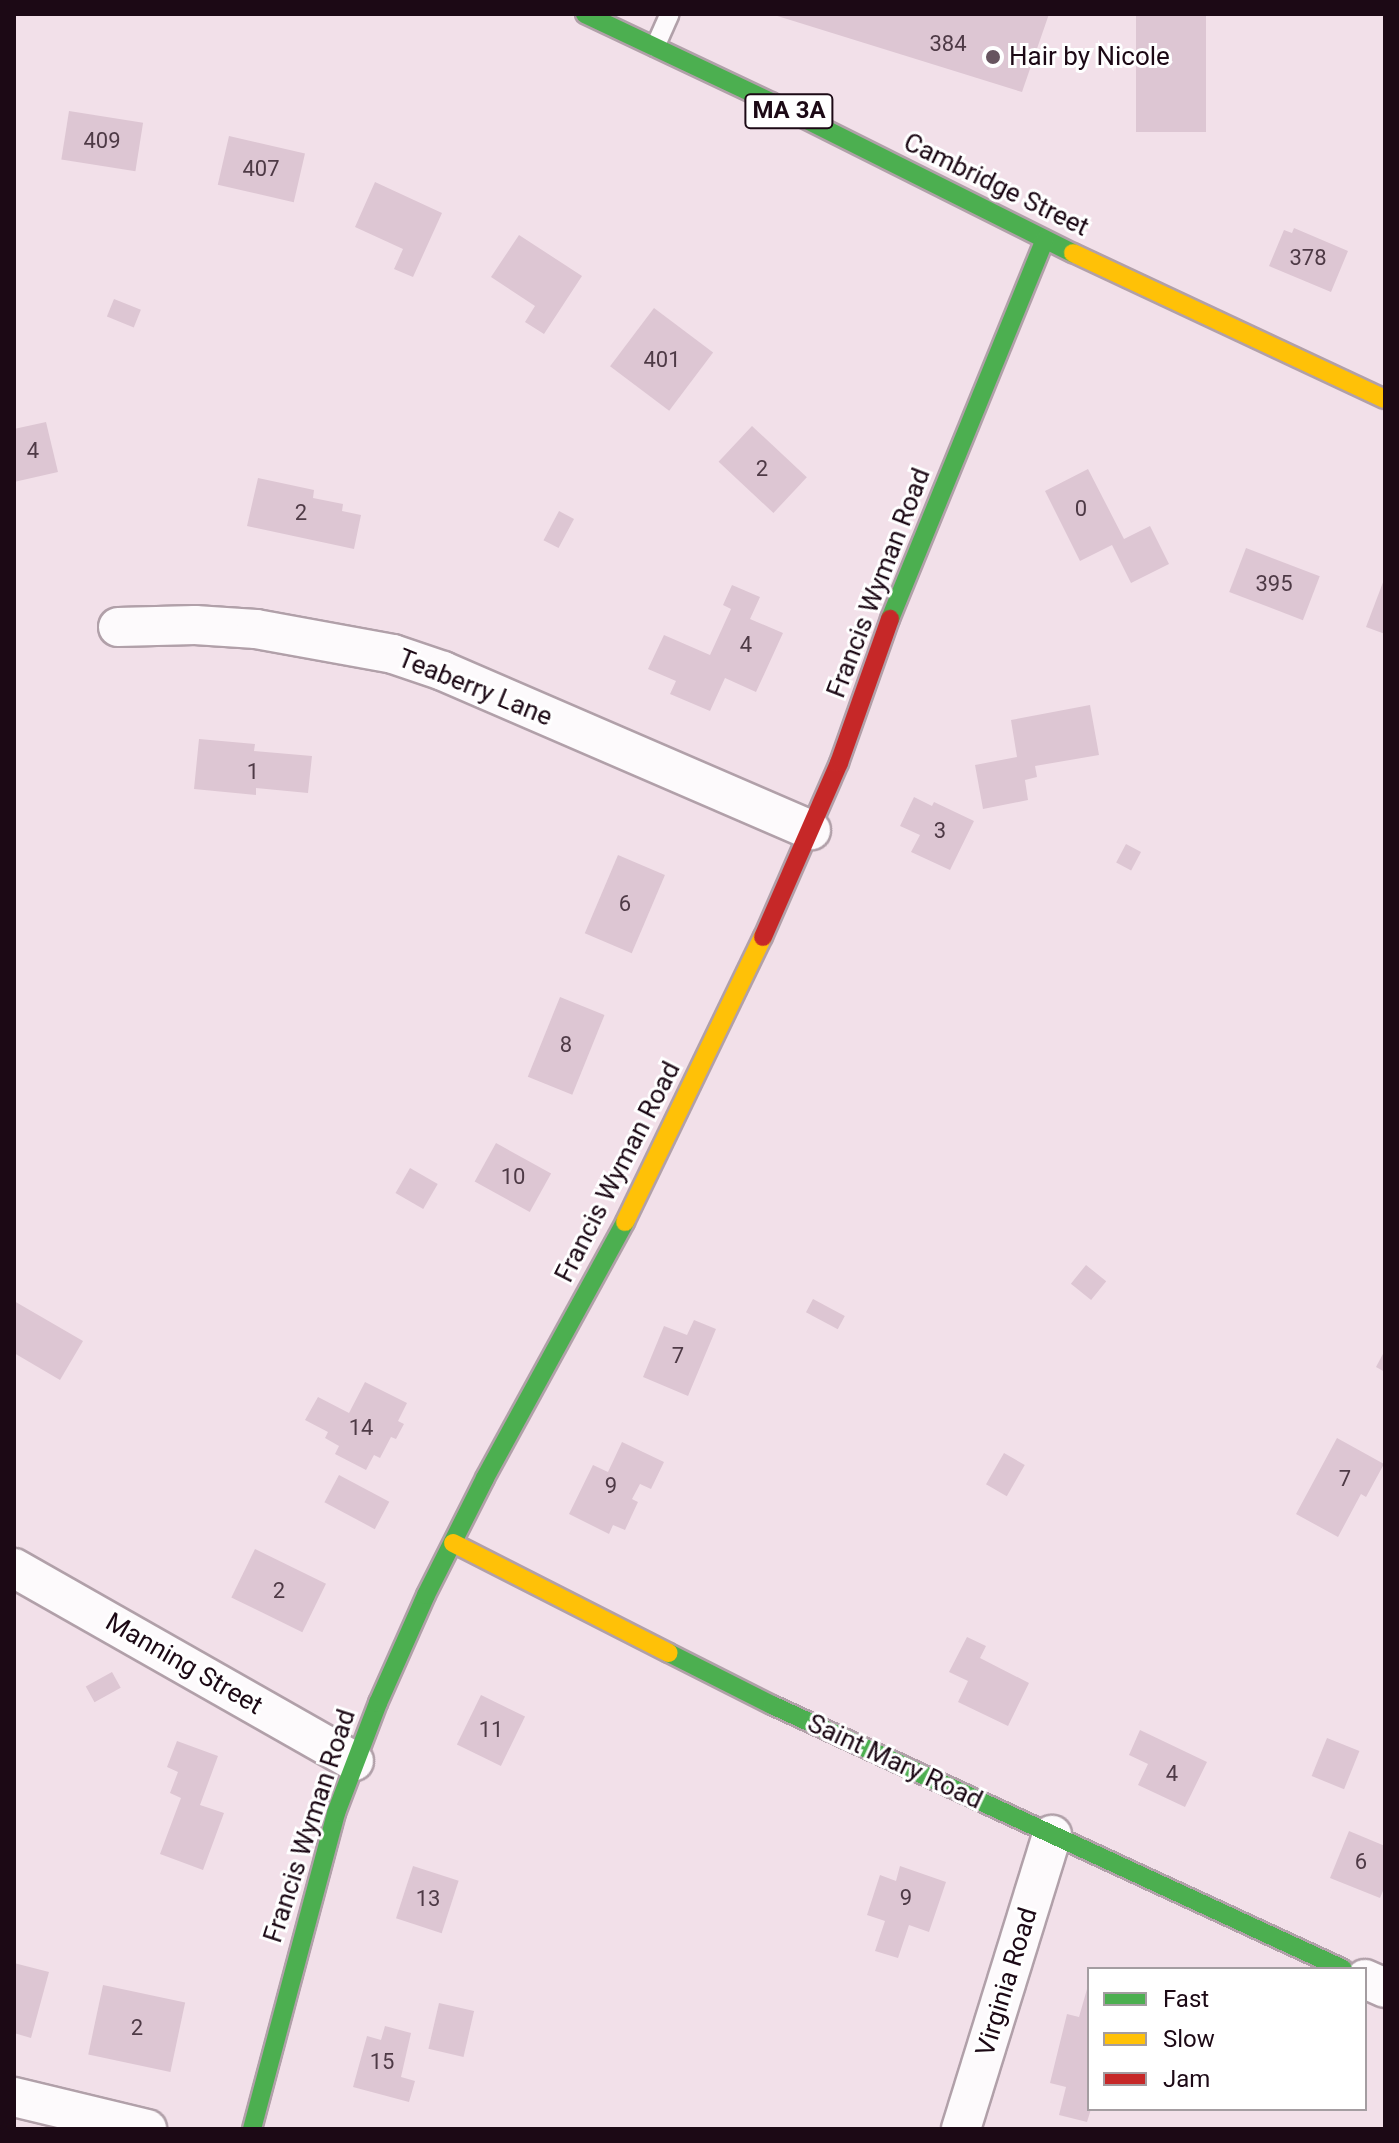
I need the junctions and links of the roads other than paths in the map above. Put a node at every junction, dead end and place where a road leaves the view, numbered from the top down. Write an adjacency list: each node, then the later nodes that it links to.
1 (585, 14): 3 (main road, Cambridge Street / MA 3A)
2 (670, 14): 3 (lane)
3 (655, 47): 4 (main road, Cambridge Street / MA 3A)
4 (1045, 240): 5 (main road, Cambridge Street / MA 3A); 7 (main road, Francis Wyman Road)
5 (1385, 399)
6 (118, 627): 7 (street, Teaberry Lane)
7 (811, 830): 8 (main road, Francis Wyman Road)
8 (453, 1543): 10 (main road, Francis Wyman Road); 11 (main road, Saint Mary Road)
9 (14, 1568): 10 (street, Manning Street)
10 (354, 1761): 15 (main road, Francis Wyman Road)
11 (1052, 1835): 12 (main road, Saint Mary Road); 16 (street, Virginia Road)
12 (1339, 1967)
13 (14, 2097): 14 (street)
14 (147, 2129)
15 (252, 2129)
16 (961, 2129)

